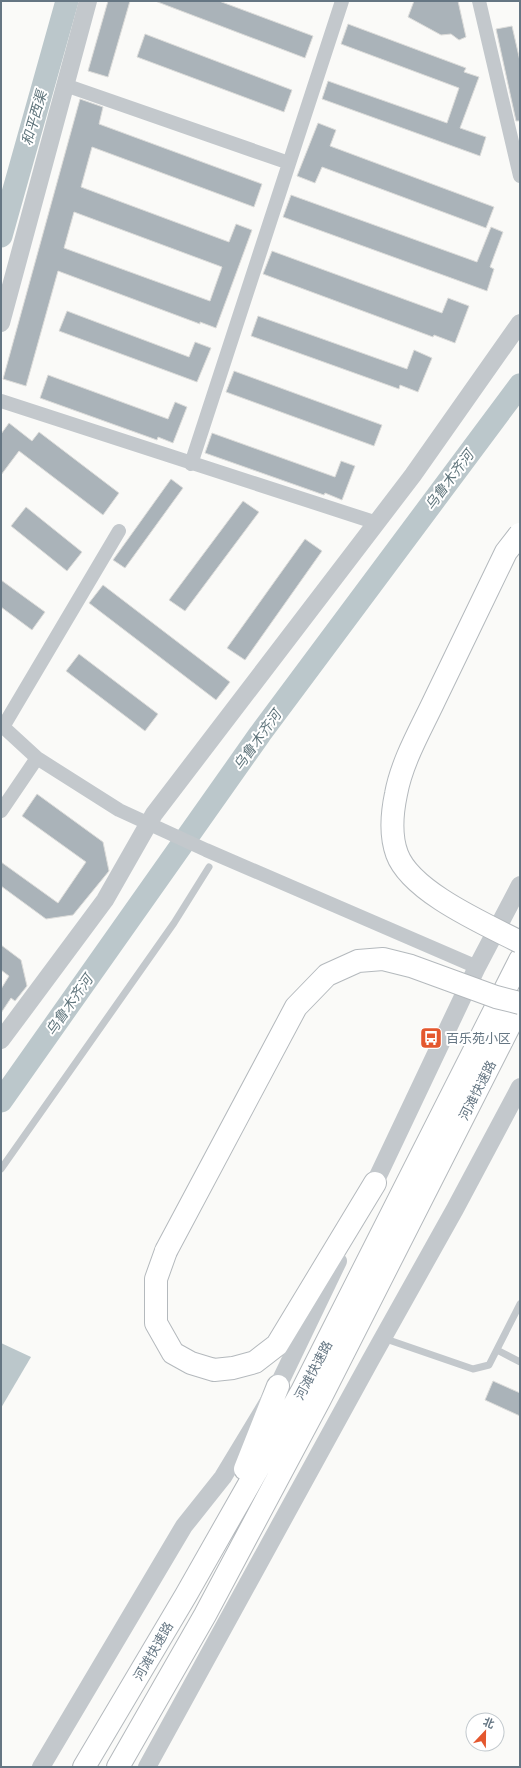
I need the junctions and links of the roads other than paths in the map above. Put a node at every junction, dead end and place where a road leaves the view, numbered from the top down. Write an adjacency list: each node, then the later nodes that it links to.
1 (88, 1): 4 (street)
2 (342, 1): 5 (street)
3 (478, 1): 6 (street)
4 (65, 85): 5 (street); 7 (street)
5 (289, 163): 10 (street)
6 (520, 176)
7 (1, 324)
8 (520, 324): 11 (street)
9 (1, 401): 10 (street)
10 (191, 464): 11 (street)
11 (377, 523): 17 (street)
12 (119, 531): 14 (street)
13 (520, 534): 20 (highway, bridge)
14 (2, 726): 15 (street)
15 (37, 758): 16 (street); 17 (street)
16 (1, 811)
17 (155, 827): 22 (street); 24 (street)
18 (209, 867): 26 (lane)
19 (520, 885): 22 (street)
20 (520, 942)
21 (520, 960): 33 (highway, 河滩快速路)
22 (477, 967): 27 (street)
23 (520, 1004): 27 (highway, bridge); 36 (highway, 河滩快速路)
24 (1, 1040)
25 (520, 1087): 29 (street)
26 (1, 1169)
27 (375, 1183): 32 (street)
28 (520, 1304): 30 (lane)
29 (383, 1338): 30 (lane); 37 (street)
30 (497, 1350): 31 (lane)
31 (520, 1362)
32 (278, 1386): 33 (highway); 34 (street)
33 (222, 1531): 35 (highway, 河滩快速路)
34 (41, 1767)
35 (84, 1767)
36 (118, 1767)
37 (147, 1767)

